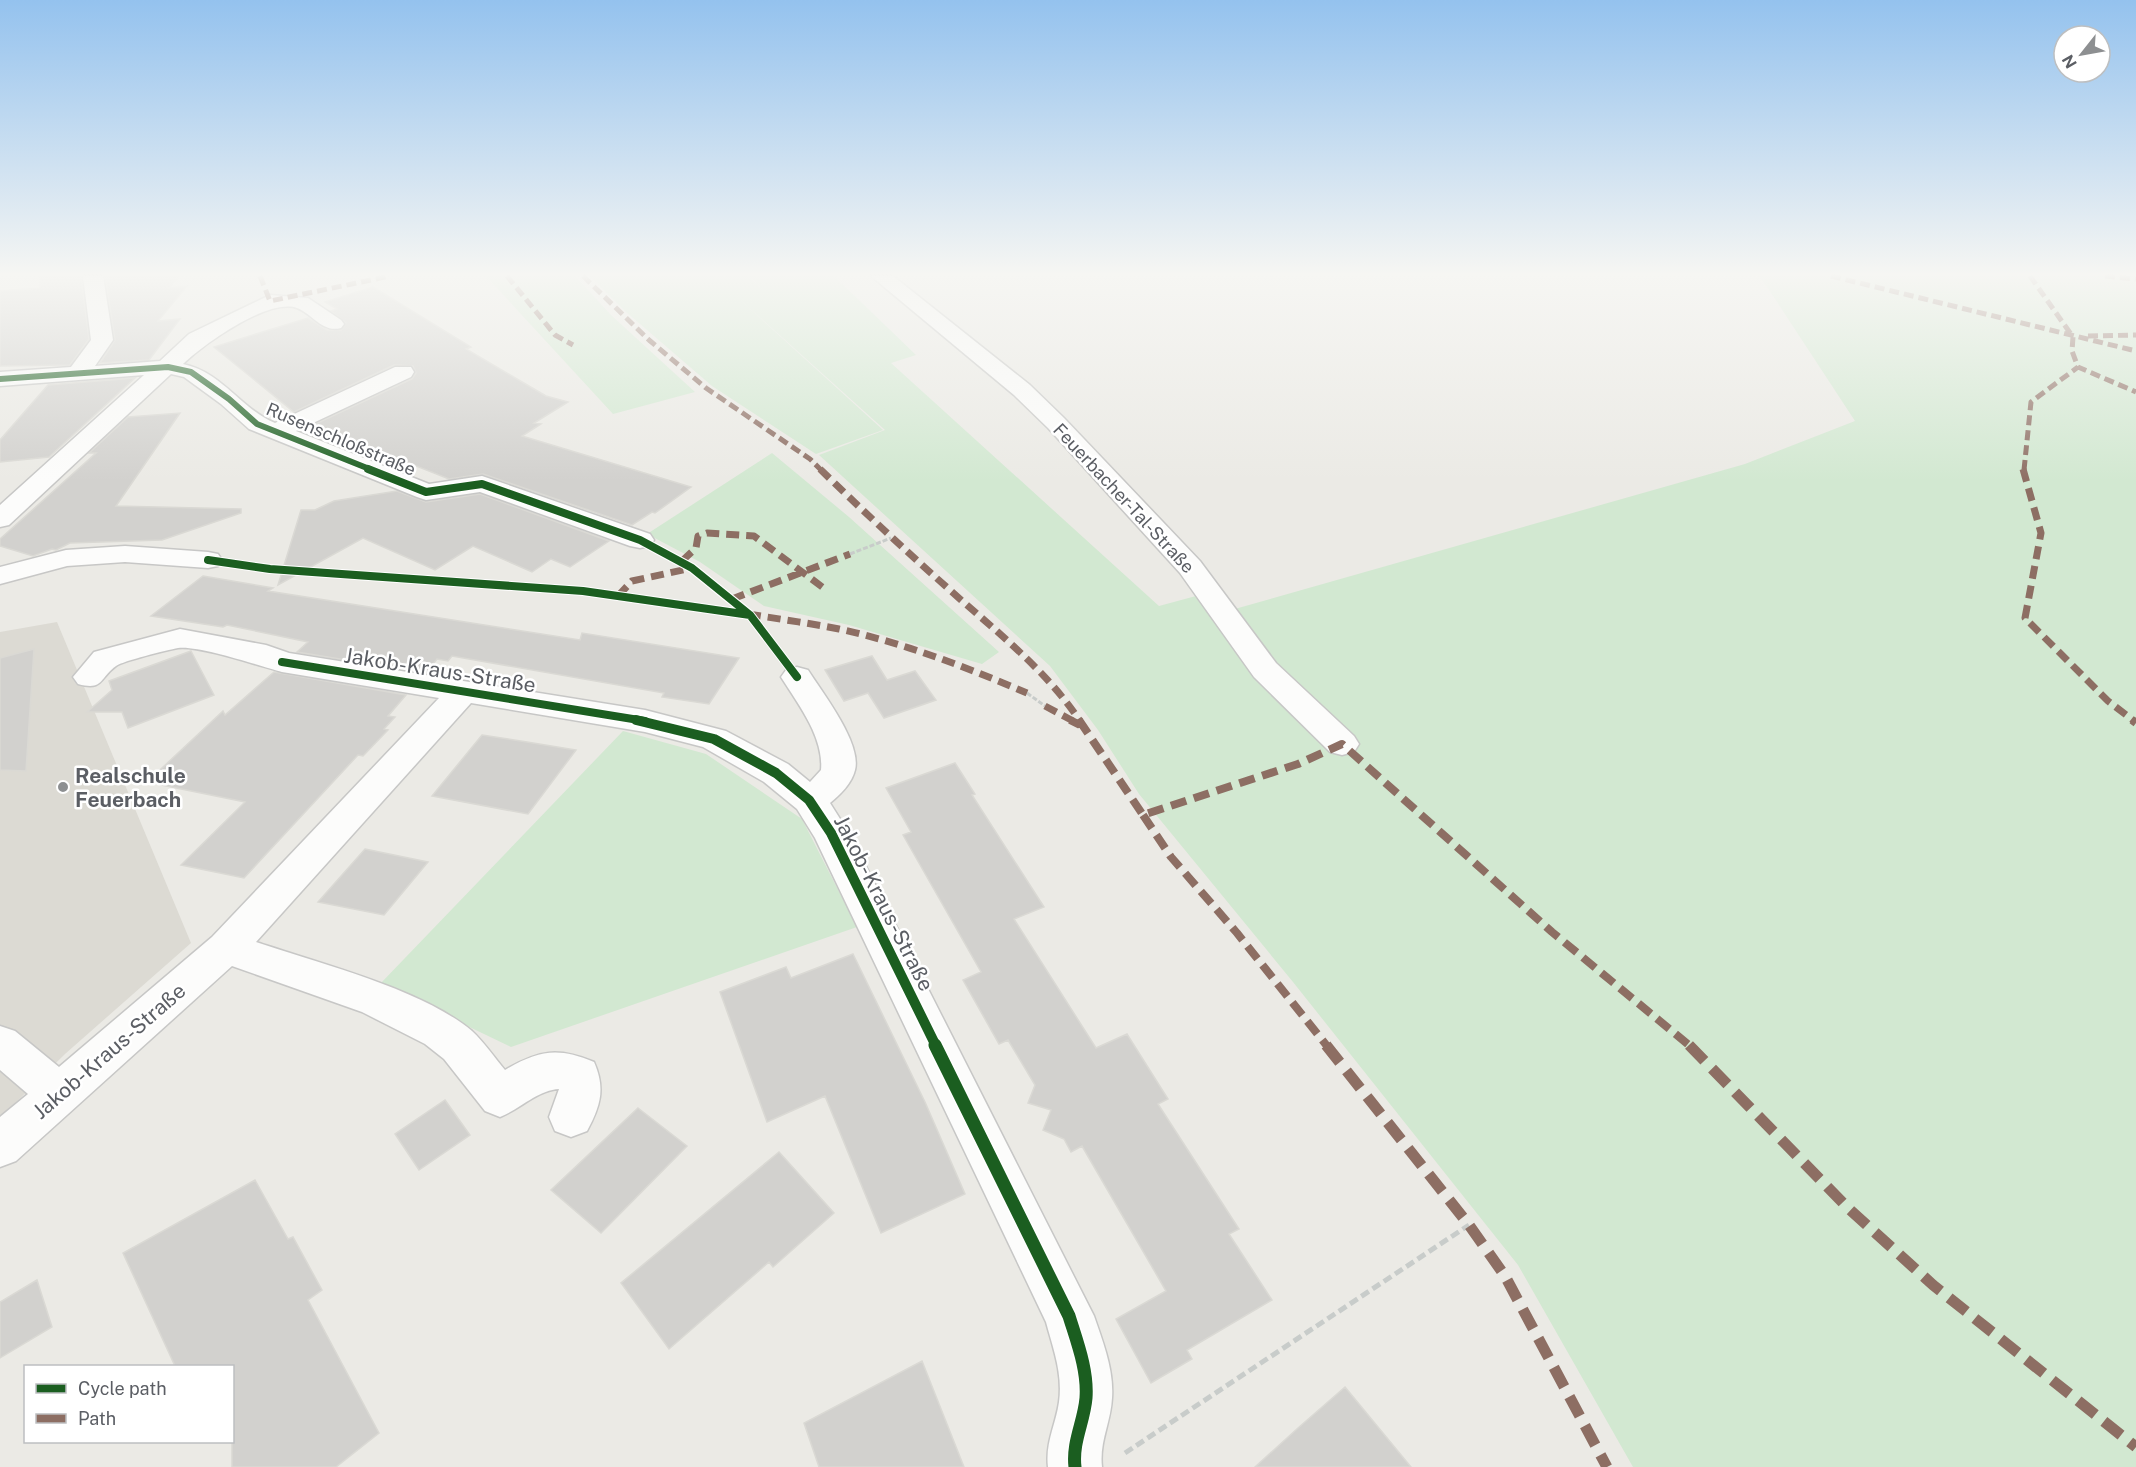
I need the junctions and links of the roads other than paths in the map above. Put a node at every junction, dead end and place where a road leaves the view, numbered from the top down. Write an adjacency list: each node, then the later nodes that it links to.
1 (99, 344): 6 (street)
2 (191, 344): 4 (street)
3 (966, 344): 16 (street, Feuerbacher-Tal-Straße)
4 (168, 367): 6 (street, Rusenschloßstraße); 8 (street, Rusenschloßstraße); 9 (street)
5 (403, 372): 8 (street)
6 (78, 373): 7 (street, Rusenschloßstraße)
7 (0, 379)
8 (276, 432): 10 (street, Rusenschloßstraße)
9 (0, 519)
10 (640, 540)
11 (208, 560): 12 (street)
12 (0, 576)
13 (89, 677): 15 (street, Jakob-Kraus-Straße)
14 (797, 677): 17 (street, Jakob-Kraus-Straße)
15 (463, 692): 17 (street, Jakob-Kraus-Straße); 18 (street, Jakob-Kraus-Straße)
16 (1342, 744)
17 (809, 800): 23 (street, Jakob-Kraus-Straße)
18 (226, 948): 20 (street, Jakob-Kraus-Straße); 21 (street)
19 (0, 1044): 20 (street)
20 (60, 1094): 22 (street, Jakob-Kraus-Straße)
21 (571, 1117)
22 (0, 1146)
23 (1076, 1467)

